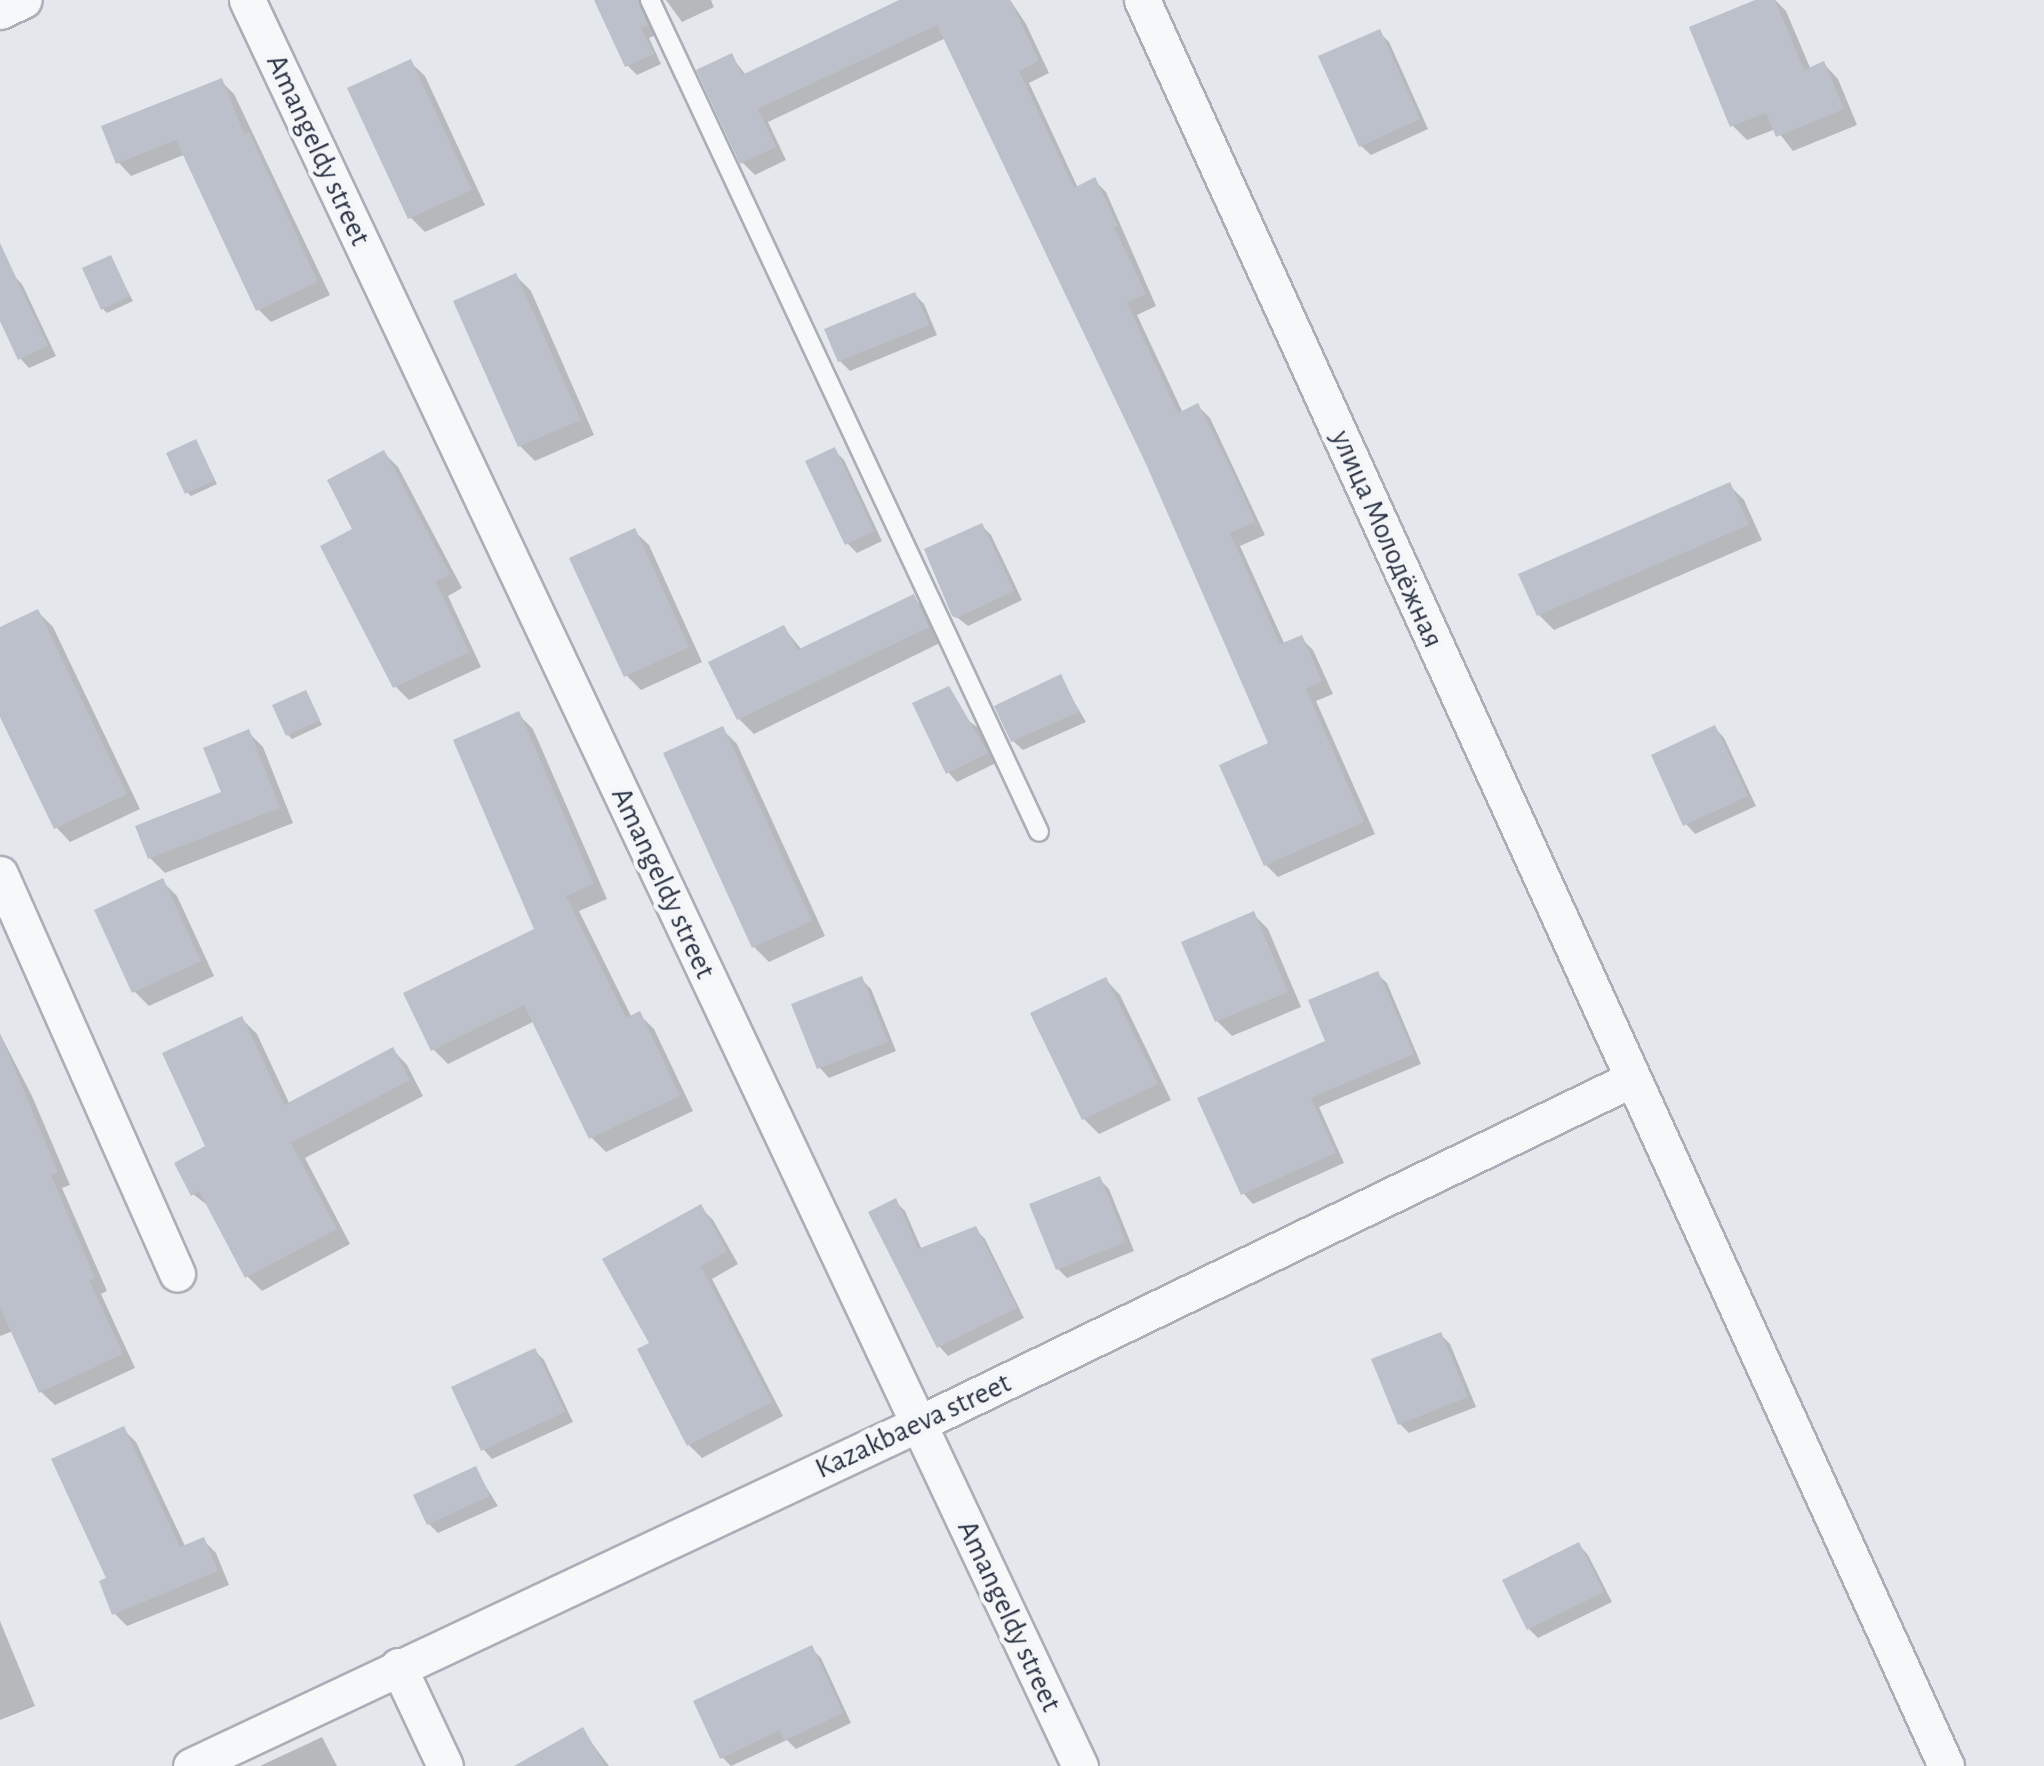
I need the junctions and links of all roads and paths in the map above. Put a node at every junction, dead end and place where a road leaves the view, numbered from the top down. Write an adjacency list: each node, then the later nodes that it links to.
1 (24, 0): 5 (street)
2 (247, 0): 10 (street, Amangeldy street)
3 (650, 0): 6 (lane)
4 (1142, 0): 8 (street, улица Молодёжная)
5 (0, 12)
6 (1038, 832)
7 (0, 874): 9 (street)
8 (1632, 1079): 10 (street, Kazakbaeva street); 15 (street, улица Молодёжная)
9 (177, 1274)
10 (918, 1424): 11 (street, Kazakbaeva street); 14 (street, Amangeldy street)
11 (398, 1666): 12 (street, Kazakbaeva street); 13 (street)
12 (191, 1766)
13 (445, 1766)
14 (1080, 1766)
15 (1946, 1766)

